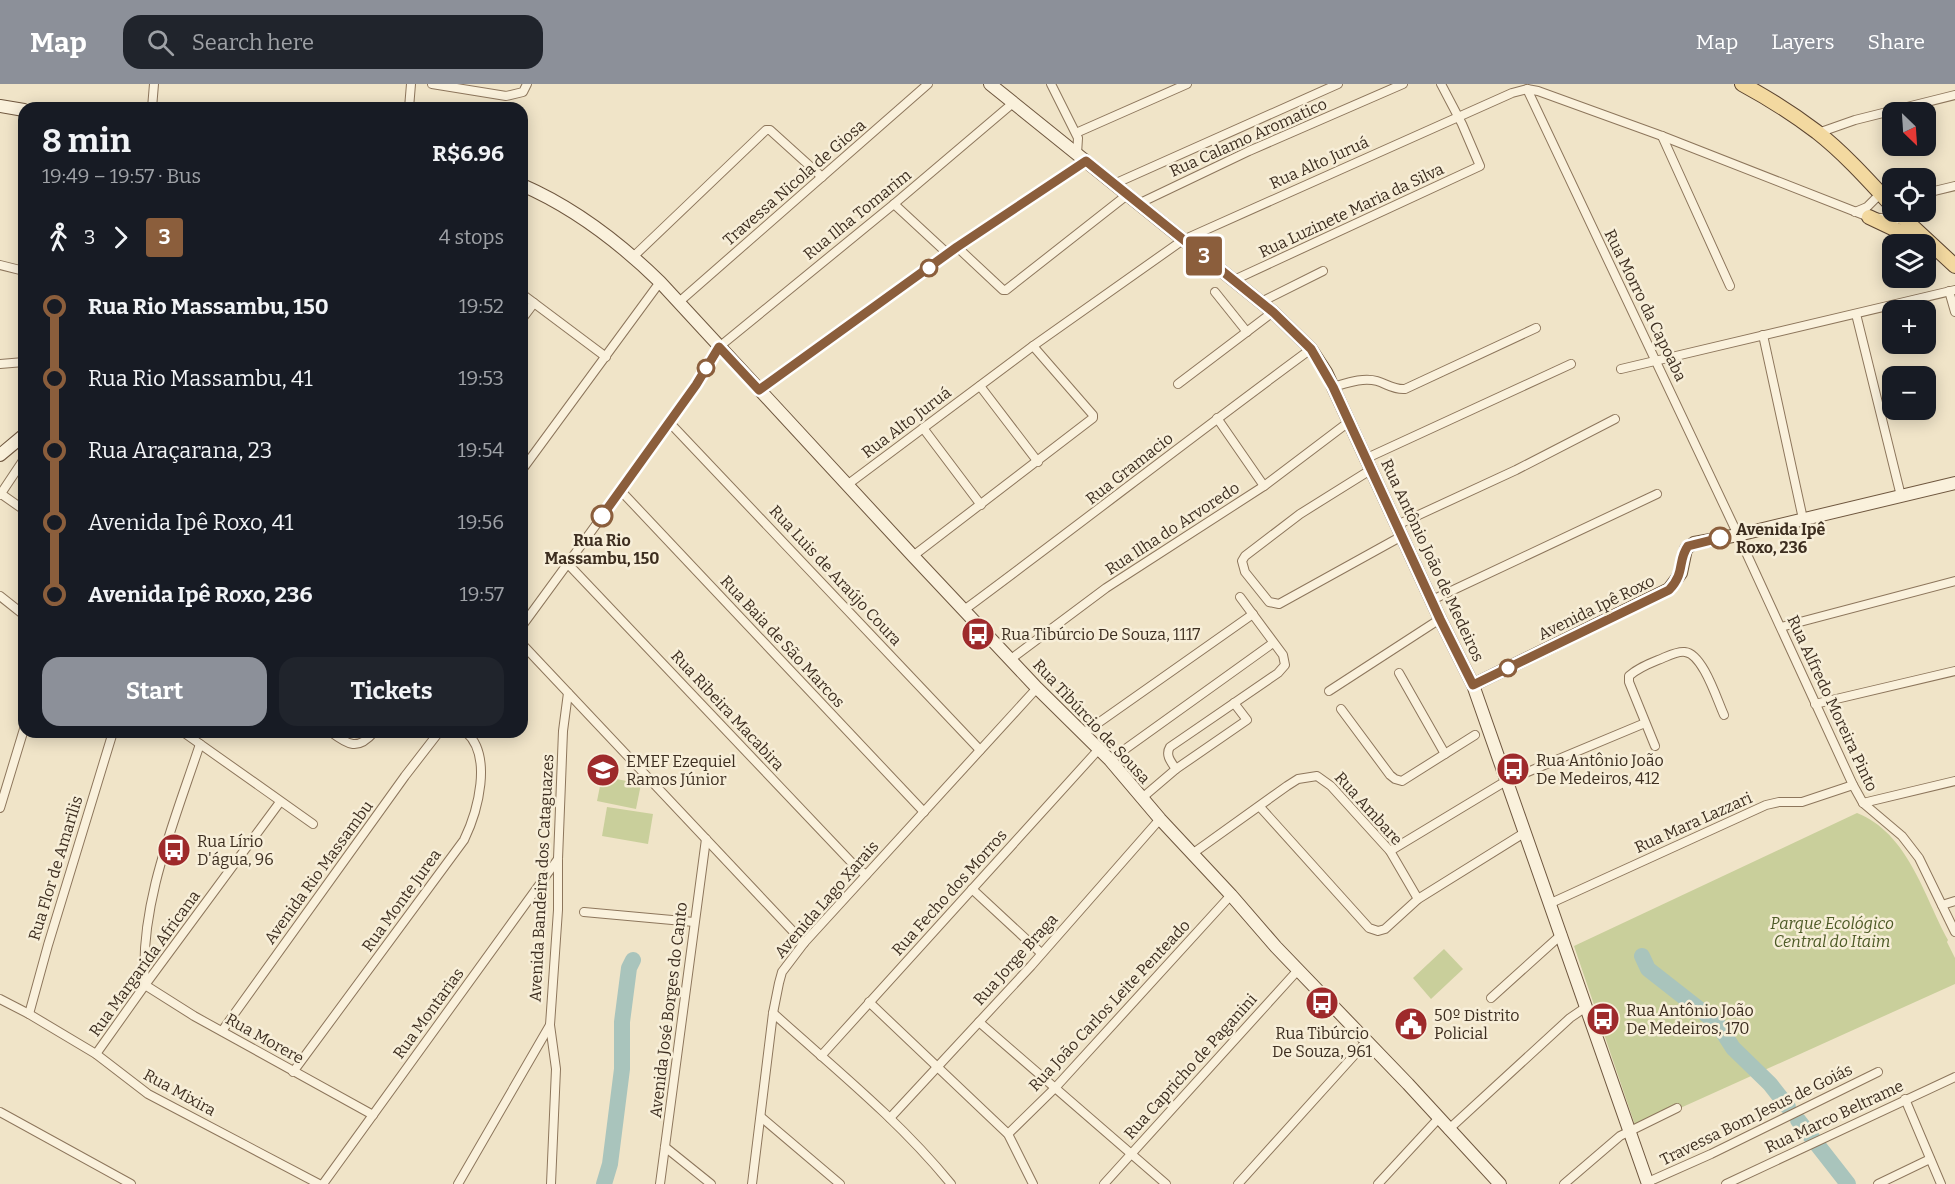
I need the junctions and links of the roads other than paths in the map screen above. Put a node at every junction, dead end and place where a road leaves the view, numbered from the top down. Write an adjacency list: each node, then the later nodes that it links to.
1 (154, 84): 15 (street)
2 (411, 84): 16 (street)
3 (432, 84): 4 (street)
4 (527, 84)
5 (928, 84): 25 (street, Travessa Nicola de Giosa)
6 (990, 84): 17 (street, Rua Antônio João de Medeiros)
7 (1051, 84): 21 (street)
8 (1187, 84): 21 (street)
9 (1338, 84): 26 (street)
10 (1403, 84): 33 (street, Rua Calamo Aromatico)
11 (1441, 84): 20 (street)
12 (1746, 85): 22 (main road)
13 (1527, 89): 20 (street, Rua Alto Juruá); 23 (street); 70 (street, Rua Morro da Capoaba)
14 (1955, 95): 22 (street)
15 (152, 102)
16 (410, 102)
17 (1013, 103): 24 (street, Rua Antônio João de Medeiros); 32 (street, Rua Ilha Tomarim)
18 (0, 106): 19 (street)
19 (18, 109)
20 (1458, 116): 41 (street, Rua Alto Juruá); 50 (street, Rua Luzinete Maria da Silva)
21 (1076, 133): 24 (street)
22 (1818, 133): 31 (main road)
23 (1662, 136): 36 (street); 52 (street)
24 (1082, 158): 26 (street, Rua Antônio João de Medeiros); 42 (street)
25 (822, 177): 45 (street); 56 (street, Travessa Nicola de Giosa)
26 (1114, 184): 30 (street, Rua Antônio João de Medeiros)
27 (1955, 186): 29 (street)
28 (528, 188): 45 (street, Rua Tibúrcio de Sousa)
29 (1936, 191)
30 (1127, 195): 33 (street, Rua Antônio João de Medeiros); 42 (street)
31 (1882, 195)
32 (894, 204): 44 (street); 67 (street, Rua Ilha Tomarim)
33 (1138, 204): 41 (street, Rua Antônio João de Medeiros)
34 (1882, 206): 36 (street)
35 (1882, 211): 37 (street)
36 (1855, 212): 37 (street)
37 (1869, 217): 39 (main road)
38 (1909, 222): 40 (main road)
39 (1905, 234)
40 (1921, 234)
41 (1183, 240): 50 (street, Rua Antônio João de Medeiros); 66 (street, Rua Alto Juruá)
42 (957, 247): 44 (street)
43 (1936, 248): 47 (main road)
44 (948, 254): 78 (street)
45 (634, 256): 51 (street, Rua Tibúrcio de Sousa)
46 (0, 265): 48 (street)
47 (1955, 266)
48 (18, 269)
49 (1323, 271): 57 (street)
50 (1234, 280): 57 (street, Rua Antônio João de Medeiros)
51 (660, 282): 56 (street, Rua Tibúrcio de Sousa); 69 (street)
52 (1730, 286)
53 (1952, 291): 61 (street); 62 (street)
54 (1215, 292): 64 (street)
55 (528, 298): 58 (street)
56 (679, 302): 67 (street, Rua Tibúrcio de Sousa)
57 (1261, 302): 60 (street, Rua Antônio João de Medeiros)
58 (534, 303): 59 (street); 69 (street)
59 (528, 311)
60 (1273, 312): 64 (street); 68 (street, Rua Antônio João de Medeiros)
61 (1955, 312)
62 (1856, 314): 65 (street); 96 (street)
63 (1536, 328): 77 (street)
64 (1248, 332): 75 (street)
65 (1763, 335): 70 (street); 99 (street)
66 (1033, 346): 76 (street, Rua Alto Juruá); 87 (street)
67 (719, 347): 78 (street, Rua Tibúrcio de Sousa); 82 (street)
68 (1311, 349): 77 (street, Rua Antônio João de Medeiros); 79 (street, Rua Gramacio)
69 (606, 357): 86 (street)
70 (1657, 361): 74 (street); 101 (street, Rua Morro da Capoaba)
71 (18, 362): 72 (street)
72 (0, 364)
73 (1571, 364): 88 (street)
74 (1621, 369)
75 (1178, 384)
76 (980, 386): 83 (street, Rua Alto Juruá); 87 (street)
77 (1333, 387): 81 (street, Rua Antônio João de Medeiros)
78 (759, 390): 91 (street, Rua Tibúrcio de Sousa)
79 (1217, 418): 92 (street); 109 (street, Rua Gramacio)
80 (1615, 419): 100 (street)
81 (1350, 421): 88 (street, Rua Antônio João de Medeiros); 92 (street, Rua Ilha do Arvoredo)
82 (669, 423): 93 (street); 140 (street, Rua Luis de Araújo Coura)
83 (923, 428): 91 (street, Rua Alto Juruá); 97 (street)
84 (18, 440): 85 (street)
85 (0, 455)
86 (528, 462)
87 (1038, 462): 97 (street)
88 (1369, 464): 100 (street, Rua Antônio João de Medeiros); 100 (street)
89 (18, 468): 94 (street)
90 (1955, 483): 96 (street, Avenida Ipê Roxo)
91 (847, 484): 102 (street, Rua Tibúrcio de Sousa)
92 (1263, 486): 116 (street, Rua Ilha do Arvoredo)
93 (621, 491): 103 (street); 152 (street, Rua Baia de São Marcos)
94 (0, 494): 98 (street)
95 (1657, 494): 107 (street)
96 (1901, 496): 99 (street, Avenida Ipê Roxo)
97 (981, 505): 102 (street)
98 (18, 506)
99 (1803, 519): 101 (street, Avenida Ipê Roxo)
100 (1400, 530): 107 (street, Rua Antônio João de Medeiros)
101 (1738, 535): 113 (street, Rua Alfredo Moreira Pinto); 119 (street, Avenida Ipê Roxo)
102 (913, 556): 109 (street, Rua Tibúrcio de Sousa)
103 (568, 564): 111 (street); 160 (street, Rua Ribeira Macabira)
104 (1955, 581): 113 (street)
105 (0, 596): 108 (street)
106 (1240, 597): 110 (street)
107 (1432, 600): 112 (street, Rua Antônio João de Medeiros)
108 (18, 610)
109 (964, 610): 116 (street, Rua Tibúrcio de Sousa)
110 (1253, 614): 114 (street); 129 (street)
111 (528, 618)
112 (1440, 619): 119 (street, Rua Antônio João de Medeiros); 121 (street)
113 (1781, 627): 124 (street, Rua Alfredo Moreira Pinto)
114 (1273, 643): 123 (street); 142 (street)
115 (528, 650): 122 (street)
116 (1011, 658): 120 (street, Rua Tibúrcio de Sousa)
117 (1955, 671): 124 (street)
118 (1399, 673): 141 (street)
119 (1473, 685): 128 (street, Rua Antônio João de Medeiros)
120 (1037, 688): 129 (street, Rua Tibúrcio de Sousa); 140 (street, Avenida Lago Xarais)
121 (1329, 691)
122 (568, 693): 156 (street); 159 (street, Avenida Bandeira dos Cataguazes)
123 (1234, 703): 143 (street); 143 (street)
124 (1815, 704): 146 (street, Rua Alfredo Moreira Pinto)
125 (1341, 709): 141 (street)
126 (1724, 715): 127 (street)
127 (1645, 723): 138 (street); 144 (street)
128 (1481, 731): 141 (street); 144 (street, Rua Antônio João de Medeiros)
129 (1084, 733): 139 (street, Rua Tibúrcio de Sousa)
130 (21, 738): 151 (street)
131 (111, 738): 180 (street, Rua Flor de Amarilis)
132 (192, 738): 137 (street)
133 (340, 738): 134 (street)
134 (367, 738)
135 (435, 738): 183 (street, Avenida Rio Massambu)
136 (472, 738): 188 (street, Rua Monte Jurea)
137 (200, 744): 148 (street); 174 (street)
138 (1655, 746)
139 (1099, 749): 142 (street, Rua Tibúrcio de Sousa); 161 (street, Rua Fecho dos Morros)
140 (980, 750): 152 (street, Avenida Lago Xarais)
141 (1445, 754)
142 (1110, 760): 147 (street, Rua Tibúrcio de Sousa)
143 (1176, 769): 147 (street)
144 (1506, 781): 155 (street, Rua Antônio João de Medeiros); 157 (street)
145 (1955, 781): 149 (street)
146 (1853, 784): 149 (street, Rua Alfredo Moreira Pinto); 165 (street, Rua Mara Lazzari)
147 (1142, 798): 153 (street, Rua Tibúrcio de Sousa)
148 (280, 802): 154 (street); 174 (street, Rua Margarida Africana)
149 (1863, 803): 166 (street, Rua Alfredo Moreira Pinto)
150 (1260, 807): 157 (street, Rua Ambare); 158 (street, Rua Ambare); 163 (street)
151 (0, 808)
152 (924, 812): 160 (street, Avenida Lago Xarais)
153 (1160, 819): 158 (street, Rua Tibúrcio de Sousa); 172 (street, Rua Jorge Braga)
154 (313, 824)
155 (1524, 833): 163 (street); 165 (street, Rua Antônio João de Medeiros)
156 (706, 839): 168 (street, Avenida José Borges do Canto); 171 (street)
157 (1390, 851): 163 (street, Rua Ambare)
158 (1192, 854): 162 (street, Rua Tibúrcio de Sousa)
159 (558, 859): 182 (street, Avenida Bandeira dos Cataguazes); 195 (street, Rua Montarias)
160 (866, 875): 171 (street, Avenida Lago Xarais)
161 (972, 889): 172 (street); 177 (street, Rua Fecho dos Morros)
162 (1231, 895): 173 (street, Rua Tibúrcio de Sousa); 191 (street, Rua João Carlos Leite Penteado)
163 (1418, 899)
164 (1955, 901): 166 (street)
165 (1551, 903): 170 (street, Rua Antônio João de Medeiros)
166 (1942, 904): 169 (street, Rua Alfredo Moreira Pinto)
167 (584, 912): 168 (street)
168 (694, 922): 202 (street, Avenida José Borges do Canto)
169 (1955, 933)
170 (1562, 934): 175 (street); 178 (street, Rua Antônio João de Medeiros)
171 (804, 943): 179 (street, Avenida Lago Xarais)
172 (1041, 953): 181 (street, Rua Jorge Braga)
173 (1298, 970): 184 (street, Rua Tibúrcio de Sousa); 203 (street, Rua Capricho de Paganini)
174 (145, 985): 183 (street, Rua Morere); 185 (street, Rua Margarida Africana)
175 (1491, 998)
176 (0, 999): 180 (street, Rua Mixira)
177 (869, 1002): 186 (street, Rua Fecho dos Morros); 187 (street)
178 (1586, 1006): 199 (street); 200 (street, Rua Antônio João de Medeiros)
179 (773, 1013): 186 (street); 196 (street, Avenida Lago Xarais)
180 (29, 1014): 185 (street, Rua Mixira)
181 (979, 1022): 187 (street, Rua Jorge Braga); 191 (street)
182 (550, 1025): 208 (street, Avenida Bandeira dos Cataguazes); 209 (street)
183 (222, 1031): 188 (street, Rua Morere)
184 (1367, 1041): 198 (street, Rua Tibúrcio de Sousa); 218 (street)
185 (96, 1054): 207 (street, Rua Mixira)
186 (820, 1056): 197 (street)
187 (939, 1067): 197 (street, Rua Jorge Braga); 201 (street)
188 (293, 1072): 195 (street, Rua Morere)
189 (1878, 1072): 205 (street, Travessa Bom Jesus de Goiás)
190 (1955, 1077): 192 (street, Rua Marco Beltrame)
191 (1055, 1088): 201 (street, Rua João Carlos Leite Penteado); 203 (street)
192 (1905, 1099): 204 (street); 222 (street, Rua Marco Beltrame)
193 (1677, 1108): 200 (street)
194 (0, 1112): 206 (street)
195 (373, 1115): 207 (street, Rua Montarias)
196 (761, 1117): 212 (street, Avenida Lago Xarais); 213 (street)
197 (890, 1119): 214 (street)
198 (1438, 1119): 199 (street, Rua Tibúrcio de Sousa); 219 (street)
199 (1448, 1130): 220 (street, Rua Tibúrcio de Sousa)
200 (1630, 1130): 205 (street, Rua Antônio João de Medeiros); 221 (street)
201 (1008, 1134): 215 (street)
202 (665, 1147): 210 (street, Avenida José Borges do Canto); 211 (street)
203 (1132, 1153): 216 (street, Rua Capricho de Paganini); 217 (street)
204 (1930, 1159): 223 (street); 224 (street)
205 (1648, 1183)
206 (131, 1184)
207 (321, 1184)
208 (458, 1184)
209 (551, 1184)
210 (660, 1184)
211 (711, 1184)
212 (752, 1184)
213 (840, 1184)
214 (951, 1184)
215 (1033, 1184)
216 (1104, 1184)
217 (1166, 1184)
218 (1238, 1184)
219 (1378, 1184)
220 (1500, 1184)
221 (1564, 1184)
222 (1726, 1184)
223 (1878, 1184)
224 (1941, 1184)

